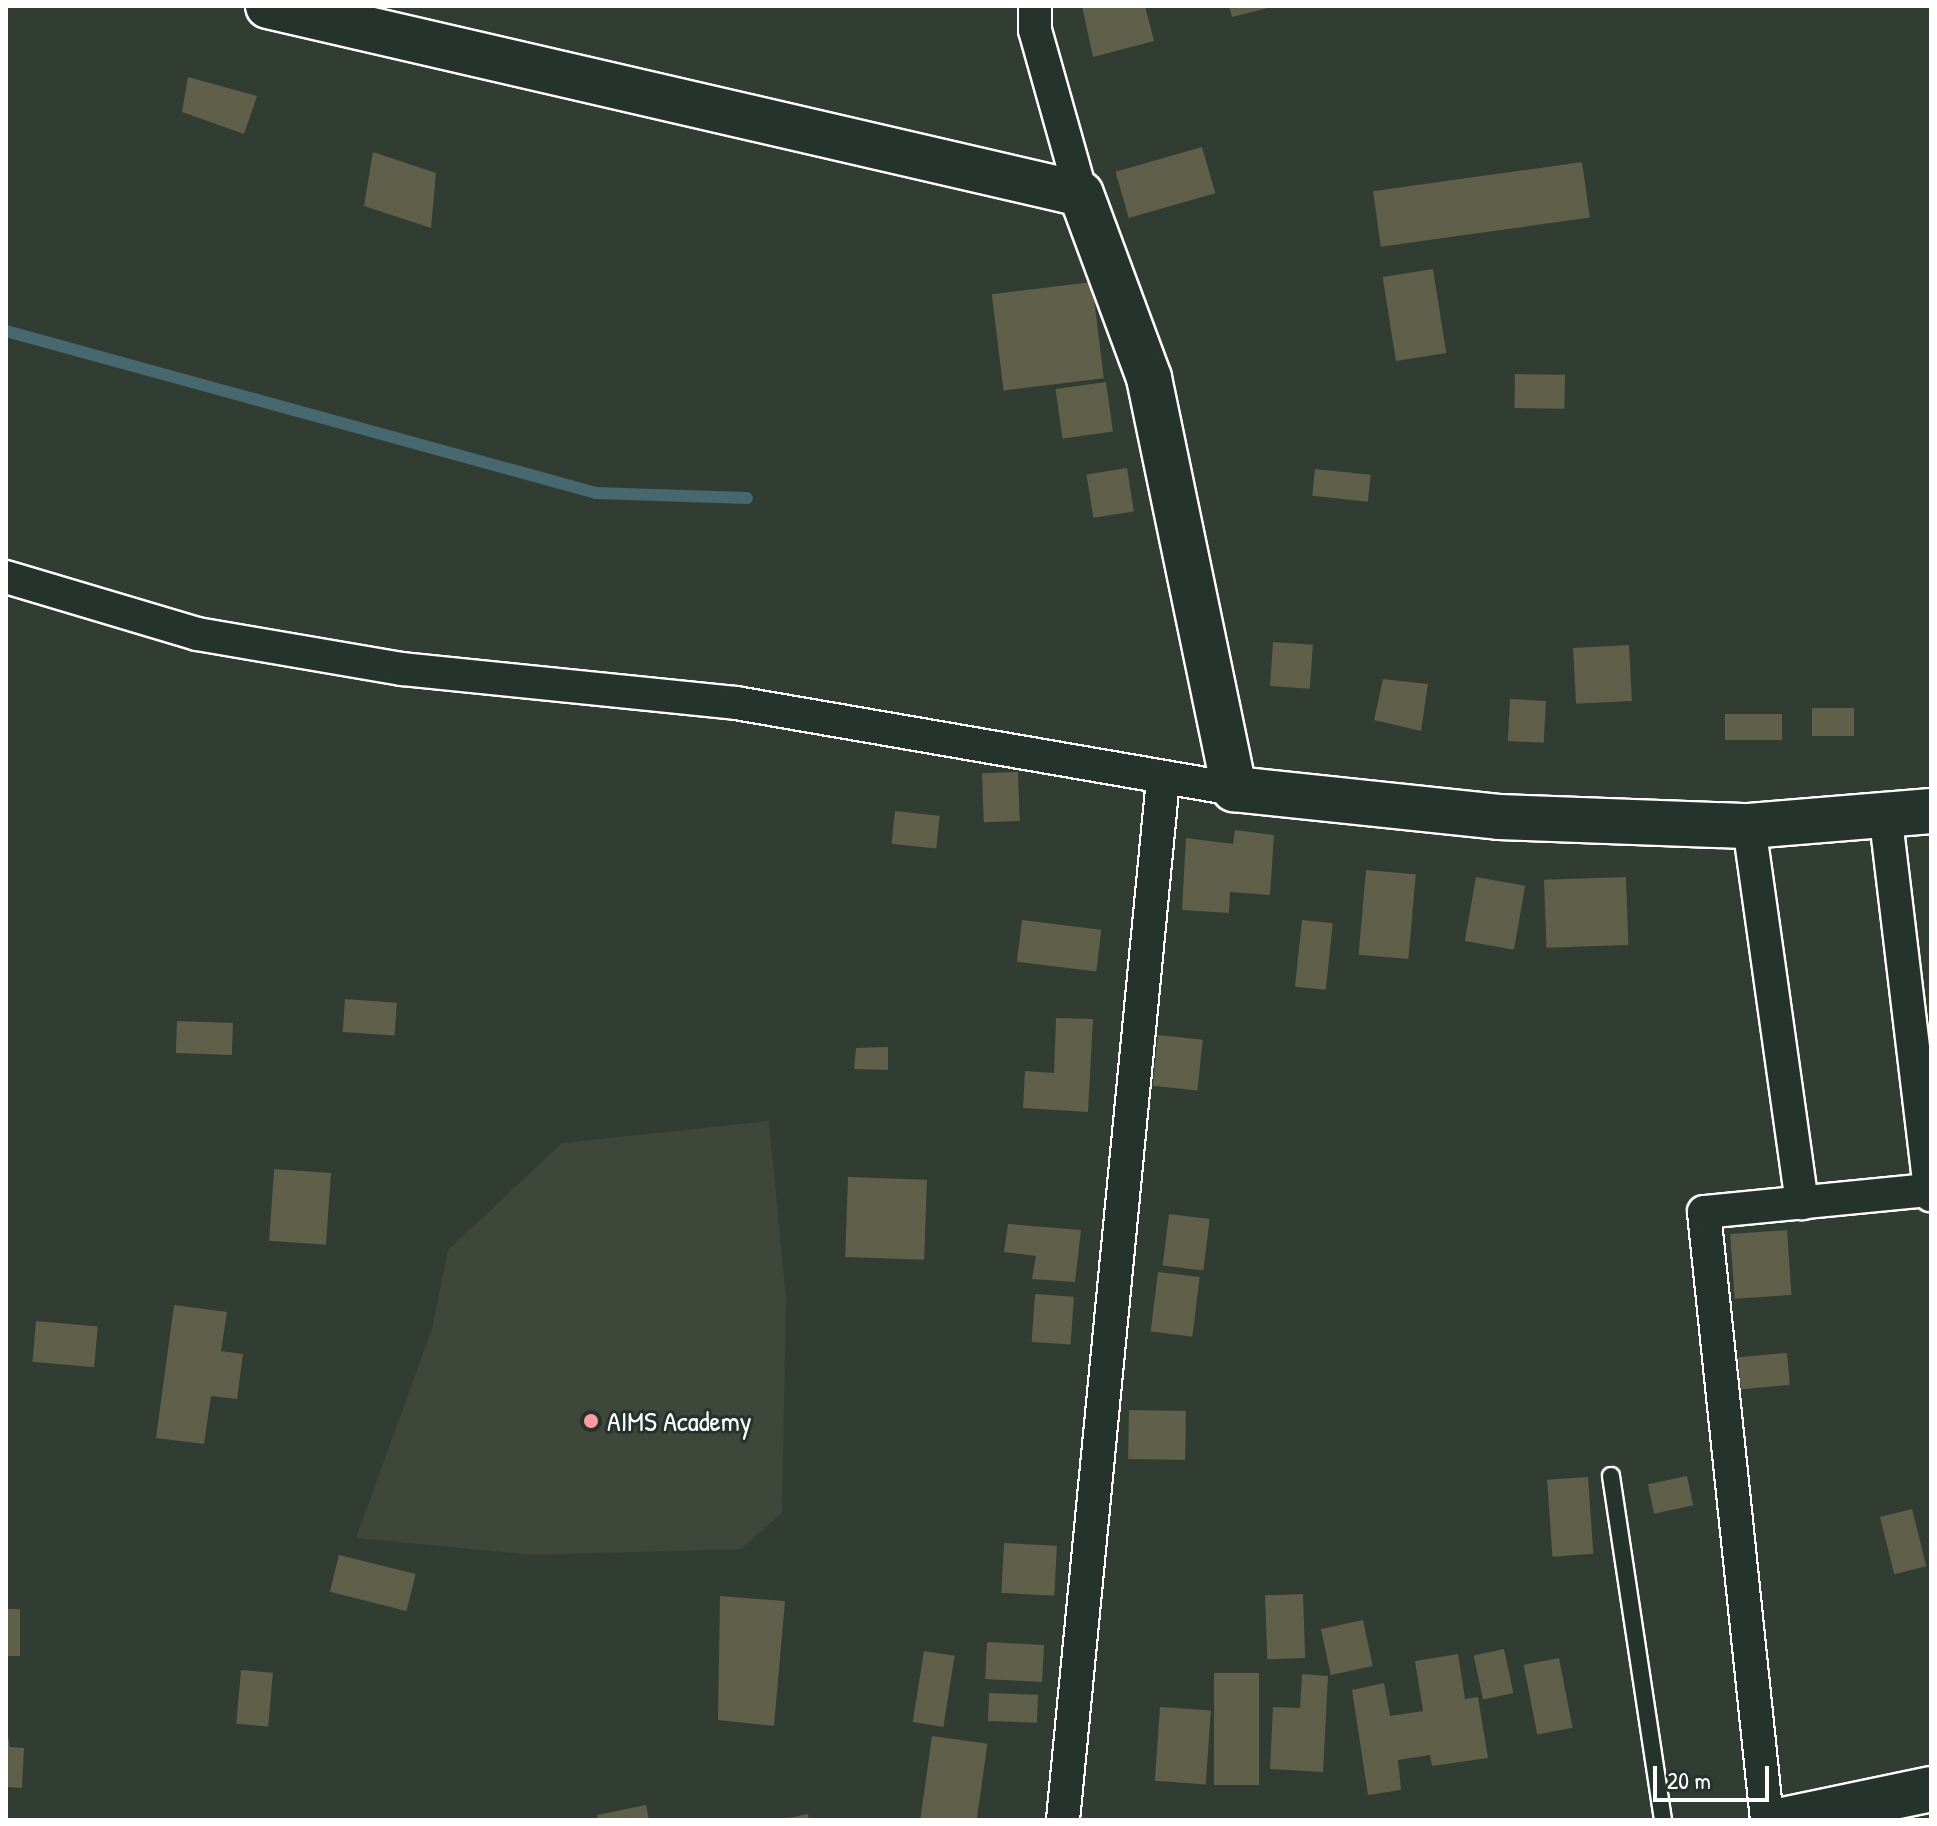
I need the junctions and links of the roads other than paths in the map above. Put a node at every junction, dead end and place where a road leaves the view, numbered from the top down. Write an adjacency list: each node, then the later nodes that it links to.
1 (268, 6): 3 (street)
2 (1029, 14): 3 (street)
3 (1081, 194): 6 (street)
4 (6, 577): 5 (street)
5 (1163, 780): 6 (street); 15 (street)
6 (1234, 789): 9 (street)
7 (1931, 811): 8 (street)
8 (1885, 812): 9 (street); 10 (street)
9 (1749, 826): 12 (street)
10 (1924, 1069): 11 (street)
11 (1931, 1193): 12 (street)
12 (1802, 1203): 17 (street)
13 (1611, 1476): 16 (lane)
14 (1931, 1789): 18 (street)
15 (1063, 1820)
16 (1663, 1820)
17 (1767, 1820)
18 (1783, 1820)

